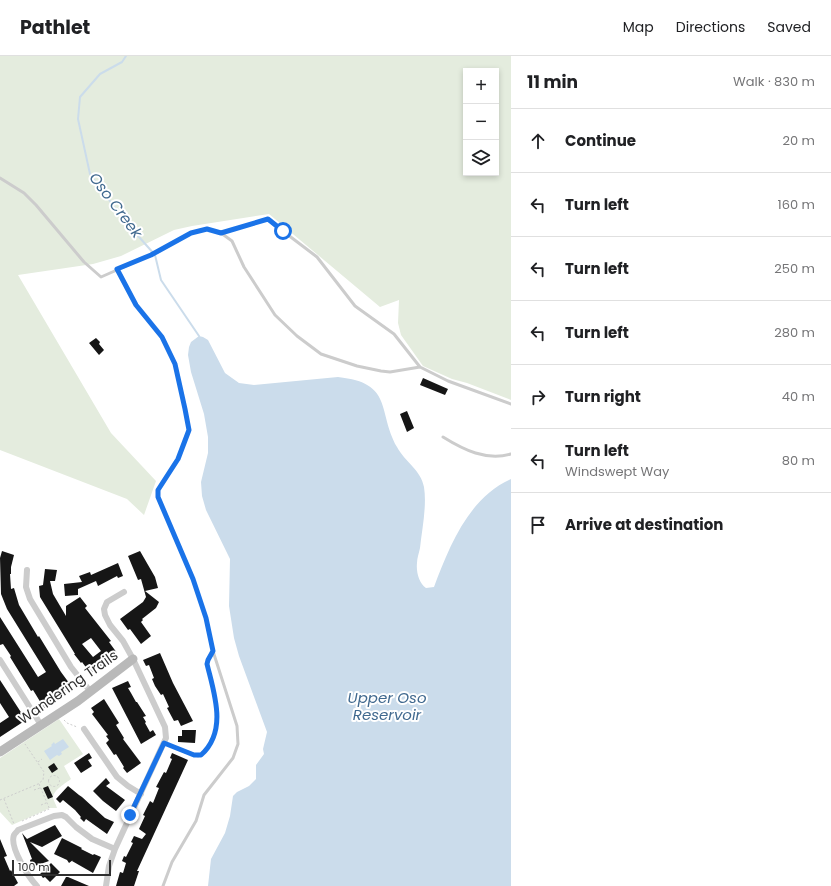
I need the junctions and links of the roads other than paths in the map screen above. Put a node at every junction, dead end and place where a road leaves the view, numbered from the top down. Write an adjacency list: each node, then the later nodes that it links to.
1 (0, 178): 3 (lane)
2 (221, 233): 3 (lane); 4 (lane); 4 (lane)
3 (117, 269): 10 (lane)
4 (420, 367): 5 (lane)
5 (511, 404)
6 (443, 437): 7 (lane)
7 (511, 454)
8 (27, 570): 13 (street)
9 (124, 592): 11 (street)
10 (213, 651): 16 (lane); 22 (lane)
11 (133, 659): 13 (street, Wandering Trails); 16 (street)
12 (0, 660): 14 (street)
13 (90, 691): 14 (street, Wandering Trails)
14 (41, 725): 17 (street, Wandering Trails)
15 (84, 729): 18 (street)
16 (164, 743): 18 (street)
17 (0, 752)
18 (141, 794): 19 (street)
19 (115, 849): 20 (street); 21 (street)
20 (37, 886)
21 (106, 886)
22 (163, 886)

